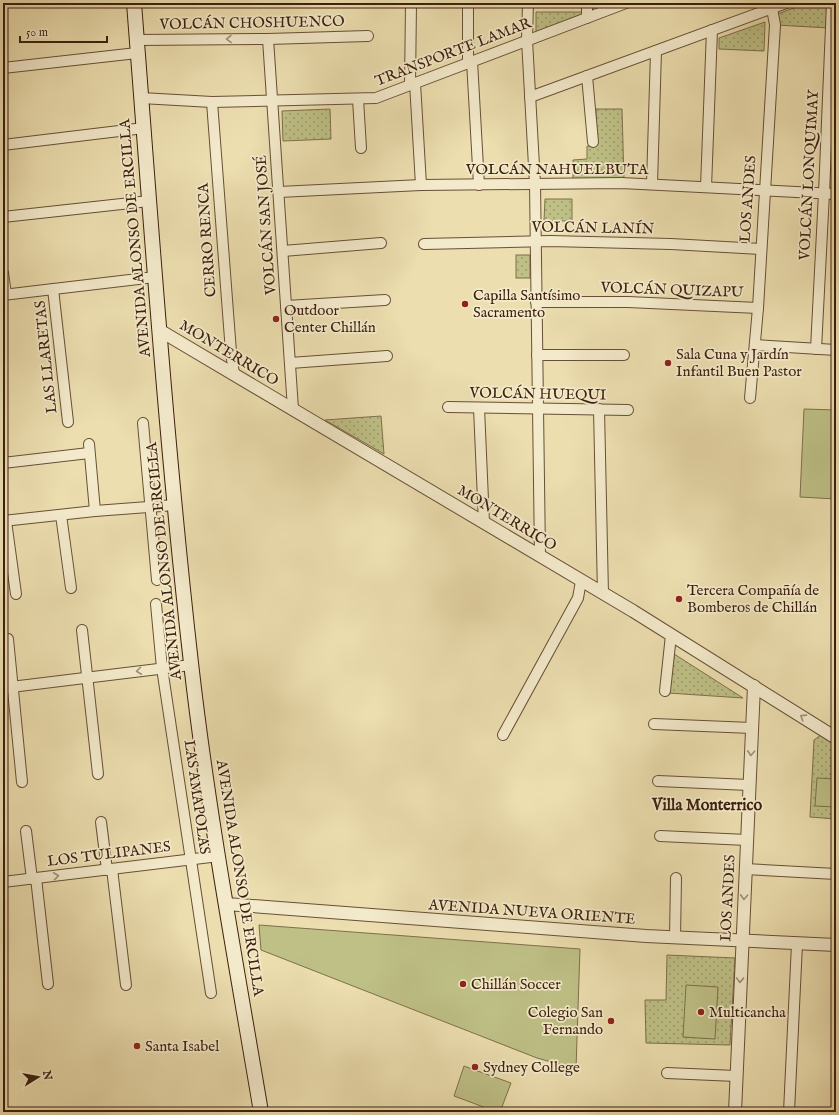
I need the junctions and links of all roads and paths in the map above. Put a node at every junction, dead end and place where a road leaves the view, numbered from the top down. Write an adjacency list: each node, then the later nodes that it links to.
1 (134, 3): 15 (main road, AVENIDA ALONSO DE ERCILLA)
2 (411, 3): 20 (street)
3 (468, 3): 17 (street)
4 (528, 3): 14 (street)
5 (587, 3): 10 (street)
6 (626, 3): 10 (street, TRANSPORTE LAMAR)
7 (786, 3): 9 (street)
8 (832, 3): 37 (street, VOLCÁN LONQUIMAY)
9 (771, 6): 11 (street); 35 (street, LOS ANDES)
10 (587, 18): 14 (street, TRANSPORTE LAMAR)
11 (712, 30): 16 (street); 34 (street)
12 (368, 36): 13 (street, VOLCÁN CHOSHUENCO)
13 (268, 39): 15 (street, VOLCÁN CHOSHUENCO, one-way to 15); 24 (street, VOLCÁN SAN JOSÉ)
14 (528, 40): 17 (street, TRANSPORTE LAMAR); 21 (street)
15 (137, 47): 18 (street, VOLCÁN CHOSHUENCO); 22 (main road, AVENIDA ALONSO DE ERCILLA)
16 (656, 51): 19 (street); 31 (street)
17 (470, 63): 20 (street, TRANSPORTE LAMAR); 33 (street)
18 (3, 68)
19 (587, 76): 21 (street); 27 (street)
20 (412, 84): 23 (street, TRANSPORTE LAMAR); 32 (street)
21 (530, 97): 30 (street)
22 (141, 98): 25 (street, TRANSPORTE LAMAR); 26 (main road, AVENIDA ALONSO DE ERCILLA)
23 (358, 98): 24 (street, TRANSPORTE LAMAR); 29 (street)
24 (273, 101): 25 (street, TRANSPORTE LAMAR); 36 (street, VOLCÁN SAN JOSÉ)
25 (212, 102): 62 (street, CERRO RENCA)
26 (144, 128): 28 (street); 39 (main road, AVENIDA ALONSO DE ERCILLA)
27 (593, 142)
28 (3, 146)
29 (361, 148)
30 (535, 184): 31 (street, VOLCÁN NAHUELBUTA); 33 (street, VOLCÁN NAHUELBUTA); 41 (street)
31 (652, 184): 34 (street, VOLCÁN NAHUELBUTA)
32 (421, 185): 33 (street, VOLCÁN NAHUELBUTA); 36 (street, VOLCÁN NAHUELBUTA)
33 (479, 185)
34 (706, 187): 35 (street, VOLCÁN NAHUELBUTA)
35 (766, 191): 37 (street, VOLCÁN NAHUELBUTA); 44 (street, LOS ANDES)
36 (279, 192): 45 (street, VOLCÁN SAN JOSÉ)
37 (824, 193): 38 (street, VOLCÁN NAHUELBUTA); 56 (street, VOLCÁN LONQUIMAY)
38 (836, 194)
39 (149, 201): 40 (street); 47 (main road, AVENIDA ALONSO DE ERCILLA)
40 (3, 217)
41 (536, 242): 43 (street, VOLCÁN LANÍN); 44 (street, VOLCÁN LANÍN); 51 (street)
42 (381, 244): 45 (street)
43 (424, 244)
44 (761, 249): 53 (street, LOS ANDES)
45 (283, 251): 52 (street, VOLCÁN SAN JOSÉ)
46 (3, 273): 49 (street)
47 (155, 277): 48 (street); 54 (main road, AVENIDA ALONSO DE ERCILLA)
48 (54, 289): 49 (street); 70 (street, LAS LLARETAS)
49 (4, 295)
50 (385, 300): 52 (street)
51 (536, 302): 53 (street, VOLCÁN QUIZAPU); 58 (street)
52 (286, 306): 61 (street, VOLCÁN SAN JOSÉ)
53 (758, 308): 55 (street, LOS ANDES)
54 (159, 330): 62 (street, MONTERRICO); 73 (main road, AVENIDA ALONSO DE ERCILLA)
55 (755, 345): 56 (street); 63 (street, LOS ANDES)
56 (816, 349): 57 (street)
57 (836, 350)
58 (537, 355): 59 (street); 66 (street)
59 (624, 355)
60 (387, 356): 61 (street)
61 (290, 362): 67 (street, VOLCÁN SAN JOSÉ)
62 (234, 374): 67 (street, MONTERRICO)
63 (750, 398)
64 (448, 408): 65 (street, VOLCÁN HUEQUI)
65 (479, 408): 66 (street, VOLCÁN HUEQUI); 78 (street)
66 (538, 408): 68 (street, VOLCÁN HUEQUI); 79 (street)
67 (293, 409): 78 (street, MONTERRICO)
68 (599, 409): 69 (street, VOLCÁN HUEQUI); 84 (street)
69 (628, 410)
70 (68, 422)
71 (144, 423): 74 (street)
72 (3, 463): 75 (street)
73 (175, 505): 74 (street); 89 (main road, AVENIDA ALONSO DE ERCILLA)
74 (151, 507): 75 (street); 80 (street)
75 (95, 511): 76 (street)
76 (61, 515): 77 (street); 82 (street)
77 (5, 521): 83 (street)
78 (484, 523): 79 (street, MONTERRICO)
79 (540, 556): 81 (street, MONTERRICO)
80 (157, 580)
81 (581, 581): 84 (street, MONTERRICO); 97 (street)
82 (71, 588)
83 (16, 594)
84 (603, 594): 87 (street, MONTERRICO)
85 (156, 604): 90 (street, LAS AMAPOLAS)
86 (82, 630): 91 (street)
87 (672, 635): 92 (street, MONTERRICO); 94 (street)
88 (8, 639): 93 (street)
89 (191, 665): 90 (street); 107 (main road, AVENIDA ALONSO DE ERCILLA)
90 (162, 668): 91 (street, one-way to 91); 108 (street, LAS AMAPOLAS)
91 (87, 677): 93 (street); 99 (street)
92 (754, 686): 96 (street, LOS ANDES); 98 (street, MONTERRICO, one-way to 92)
93 (8, 687): 101 (street)
94 (665, 691)
95 (654, 724): 96 (street)
96 (752, 728): 102 (street, LOS ANDES, one-way to 102)
97 (503, 735)
98 (836, 738)
99 (98, 774)
100 (658, 781): 102 (street)
101 (22, 782)
102 (749, 785): 106 (street, LOS ANDES)
103 (102, 822): 109 (street)
104 (26, 831): 112 (street)
105 (660, 836): 106 (street)
106 (747, 840): 110 (street, LOS ANDES)
107 (219, 856): 108 (street, LOS TULIPANES); 115 (main road, AVENIDA ALONSO DE ERCILLA)
108 (191, 860): 109 (street, LOS TULIPANES); 122 (street, LAS AMAPOLAS)
109 (110, 869): 112 (street, LOS TULIPANES, one-way to 109); 121 (street)
110 (746, 869): 111 (street); 117 (street, LOS ANDES, one-way to 117)
111 (836, 874)
112 (34, 878): 114 (street, LOS TULIPANES); 120 (street)
113 (676, 878): 116 (street)
114 (3, 882)
115 (226, 904): 116 (street, AVENIDA NUEVA ORIENTE); 125 (main road, AVENIDA ALONSO DE ERCILLA)
116 (675, 938): 117 (street, AVENIDA NUEVA ORIENTE)
117 (742, 941): 118 (street, AVENIDA NUEVA ORIENTE); 124 (street, LOS ANDES, one-way to 124)
118 (797, 944): 119 (street, AVENIDA NUEVA ORIENTE); 127 (street)
119 (836, 946)
120 (48, 984)
121 (126, 985)
122 (211, 993)
123 (667, 1073): 124 (street)
124 (736, 1076): 126 (street, LOS ANDES)
125 (261, 1112)
126 (734, 1112)
127 (790, 1112)

